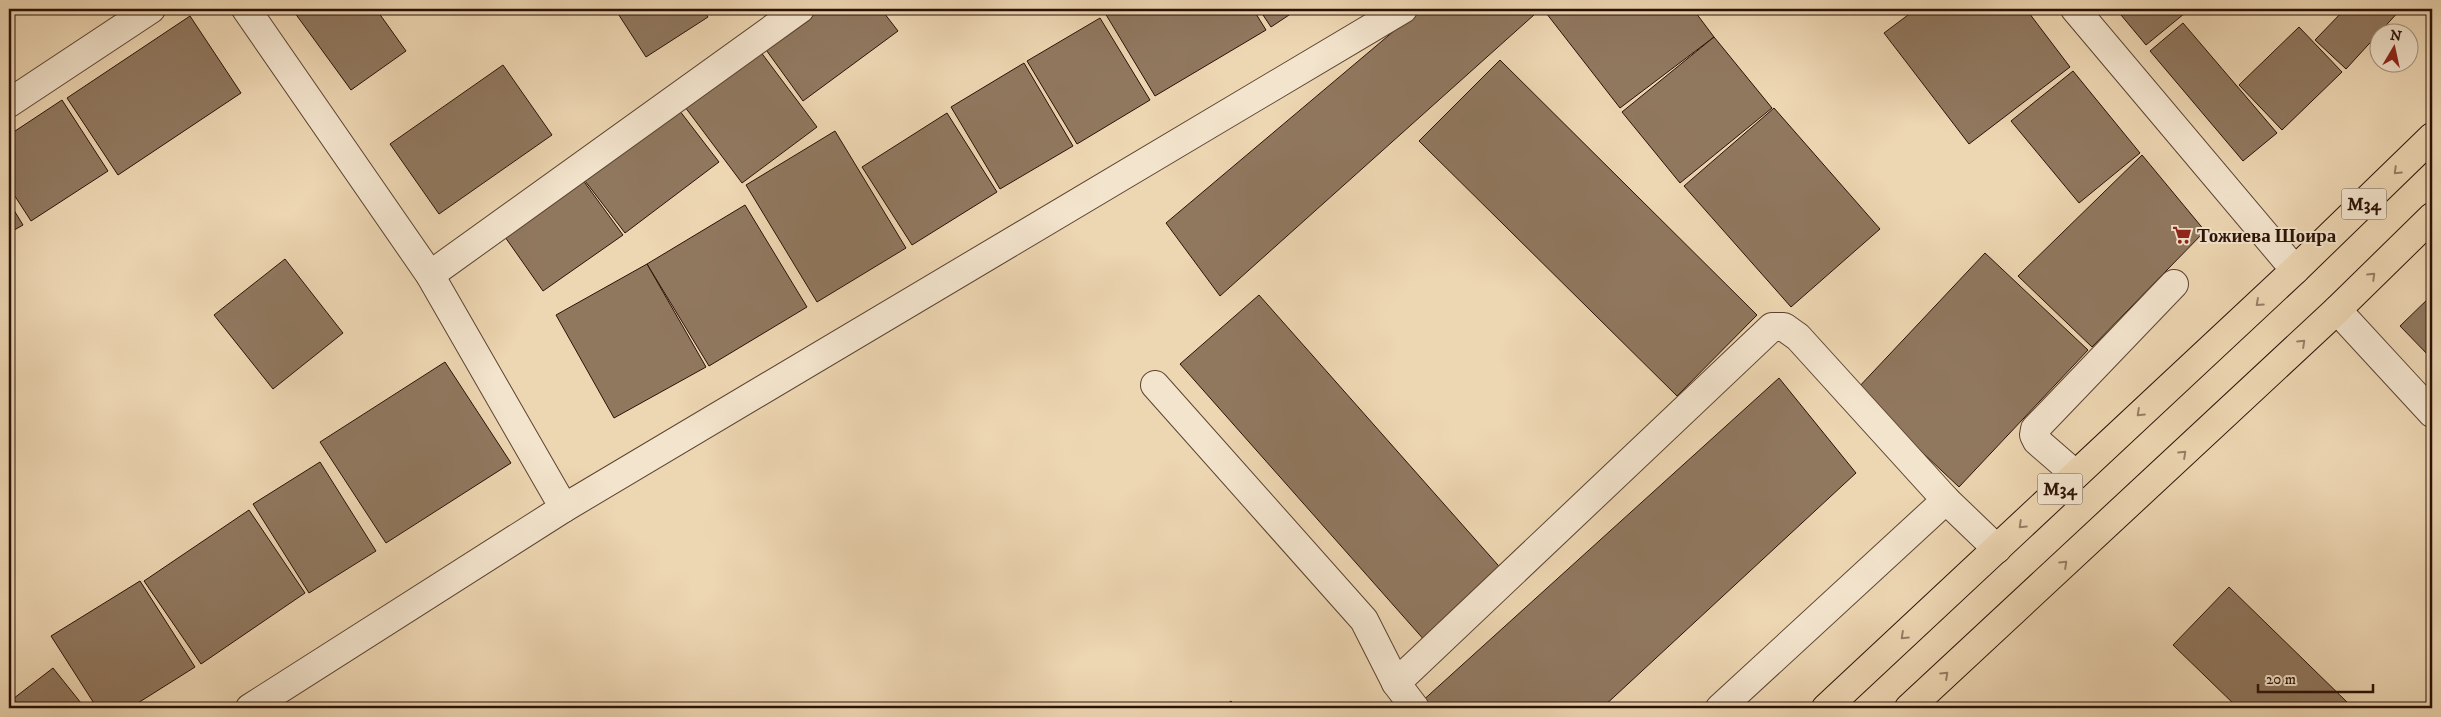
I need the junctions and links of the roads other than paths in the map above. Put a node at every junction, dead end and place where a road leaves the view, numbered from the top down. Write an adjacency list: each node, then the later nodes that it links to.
1 (151, 9): 6 (street)
2 (246, 9): 10 (street)
3 (800, 9): 10 (street)
4 (1403, 9): 17 (street)
5 (2076, 9): 9 (street)
6 (9, 104)
7 (2432, 137): 9 (main road, M34, one-way to 9)
8 (2432, 217): 12 (main road, one-way to 8)
9 (2295, 270): 15 (main road, M34, one-way to 15)
10 (430, 276): 17 (street)
11 (2174, 284): 15 (street)
12 (2337, 310): 14 (street); 24 (main road, one-way to 12)
13 (1154, 384): 19 (street)
14 (2432, 413)
15 (2075, 474): 18 (main road, M34, one-way to 18)
16 (1946, 500): 18 (street); 19 (street); 22 (street)
17 (564, 508): 20 (street)
18 (1997, 550): 23 (main road, M34, one-way to 23)
19 (1396, 683): 21 (street)
20 (250, 708)
21 (1415, 708)
22 (1720, 708)
23 (1826, 708)
24 (1909, 708)

